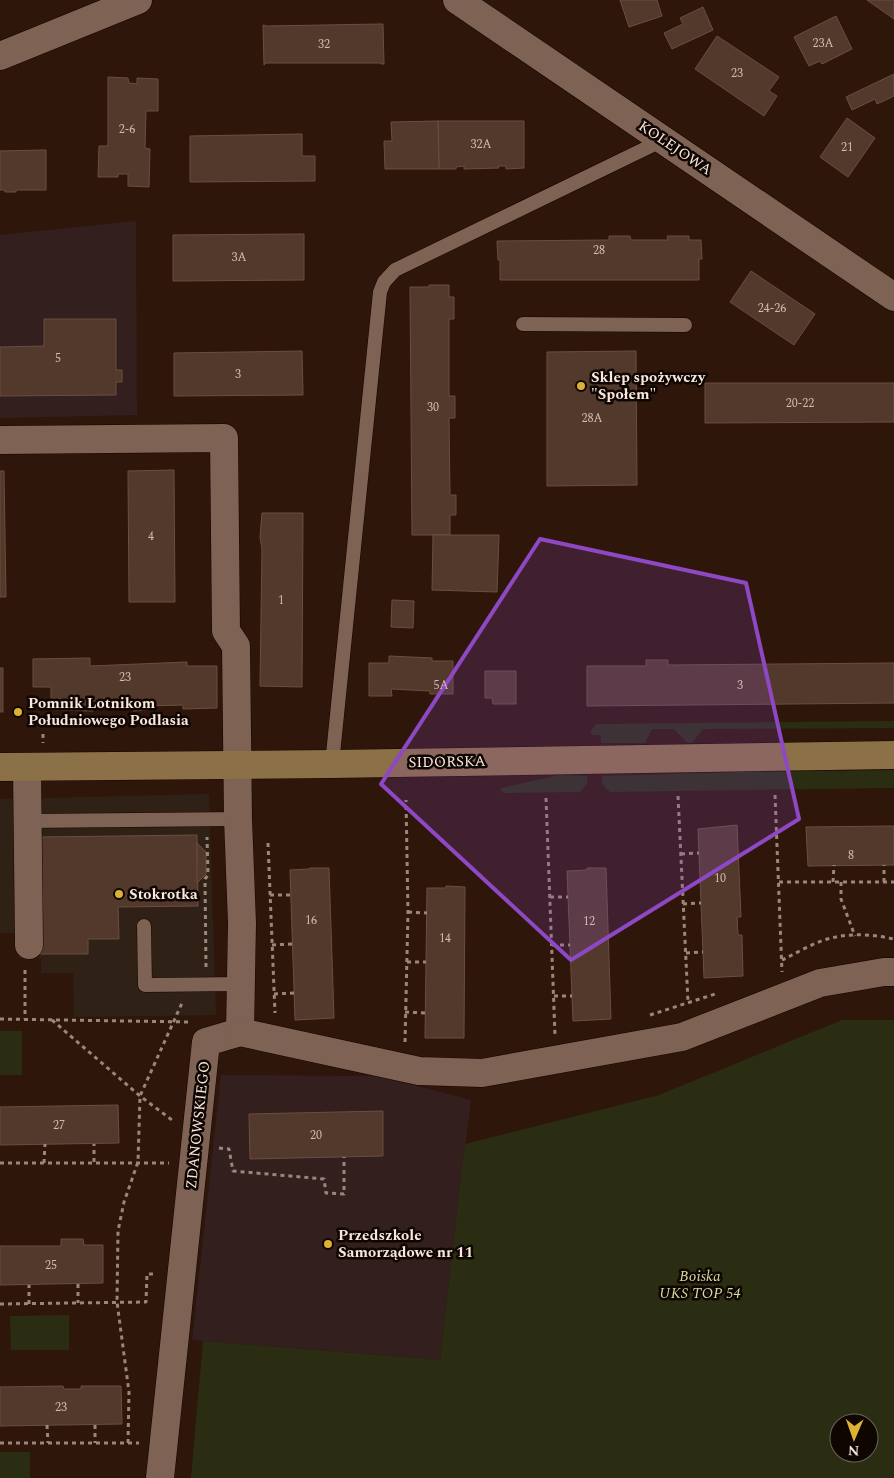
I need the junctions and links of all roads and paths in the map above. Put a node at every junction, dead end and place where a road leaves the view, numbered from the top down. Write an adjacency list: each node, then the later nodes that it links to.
1 (456, 0): 4 (street, KOLEJOWA)
2 (126, 2): 3 (street)
3 (0, 56)
4 (663, 140): 5 (street, KOLEJOWA); 10 (lane)
5 (894, 297)
6 (524, 324): 7 (lane)
7 (685, 325)
8 (0, 440): 11 (street)
9 (894, 755): 10 (street, SIDORSKA)
10 (332, 764): 11 (street, SIDORSKA)
11 (237, 766): 13 (street, SIDORSKA); 19 (street)
12 (0, 767): 13 (street, SIDORSKA)
13 (27, 767): 20 (street)
14 (776, 795): 26 (path)
15 (678, 796): 23 (path)
16 (546, 798): 34 (path)
17 (406, 800): 37 (path)
18 (204, 819): 19 (lane); 20 (lane); 54 (path)
19 (238, 819): 55 (street)
20 (27, 821): 43 (street)
21 (268, 843): 32 (path)
22 (699, 853): 23 (path)
23 (681, 854): 36 (path)
24 (834, 865): 27 (path)
25 (884, 865): 29 (path)
26 (779, 882): 27 (path); 49 (path)
27 (833, 882): 28 (path)
28 (841, 882): 29 (path); 40 (path)
29 (884, 882): 30 (path)
30 (894, 882)
31 (290, 895): 32 (path)
32 (270, 896): 44 (path)
33 (568, 896): 34 (path)
34 (550, 897): 45 (path)
35 (701, 903): 36 (path)
36 (684, 904): 48 (path)
37 (408, 912): 38 (path); 50 (path)
38 (427, 913)
39 (144, 926): 56 (lane)
40 (855, 936): 41 (path); 49 (path)
41 (894, 939)
42 (293, 944): 44 (path)
43 (29, 945): 68 (path)
44 (272, 945): 58 (path)
45 (552, 945): 46 (path); 60 (path)
46 (570, 945)
47 (703, 952): 48 (path)
48 (686, 953): 62 (path)
49 (782, 960): 53 (path)
50 (407, 962): 51 (path); 63 (path)
51 (426, 962)
52 (894, 972): 72 (street)
53 (773, 976)
54 (206, 984): 55 (lane); 56 (lane)
55 (242, 984): 72 (street)
56 (191, 985): 70 (path)
57 (294, 993): 58 (path)
58 (274, 994): 66 (path)
59 (716, 994): 62 (path)
60 (554, 996): 61 (path); 73 (path)
61 (572, 996)
62 (688, 1002): 65 (path)
63 (406, 1012): 64 (path); 74 (path)
64 (425, 1013)
65 (646, 1016)
66 (275, 1018)
67 (0, 1019): 68 (path)
68 (25, 1019): 69 (path)
69 (52, 1020): 70 (path); 75 (path)
70 (174, 1022): 71 (path); 75 (path)
71 (190, 1022)
72 (240, 1032): 78 (street, ZDANOWSKIEGO)
73 (556, 1038)
74 (413, 1045)
75 (140, 1096): 78 (path); 81 (path)
76 (45, 1144): 83 (path)
77 (94, 1144): 80 (path)
78 (196, 1147): 79 (path); 81 (path); 84 (street, ZDANOWSKIEGO)
79 (344, 1157)
80 (94, 1162): 81 (path); 83 (path)
81 (138, 1162): 87 (path)
82 (0, 1163): 83 (path)
83 (44, 1163)
84 (182, 1276): 87 (path); 96 (street, ZDANOWSKIEGO)
85 (29, 1284): 90 (path)
86 (78, 1284): 88 (path)
87 (117, 1302): 88 (path); 95 (path)
88 (78, 1303): 90 (path)
89 (0, 1304): 90 (path)
90 (29, 1304)
91 (47, 1425): 93 (path)
92 (95, 1425): 94 (path)
93 (48, 1443): 94 (path); 97 (path)
94 (96, 1443): 95 (path)
95 (128, 1443): 96 (path)
96 (164, 1443): 98 (street, ZDANOWSKIEGO)
97 (0, 1444)
98 (160, 1478)

